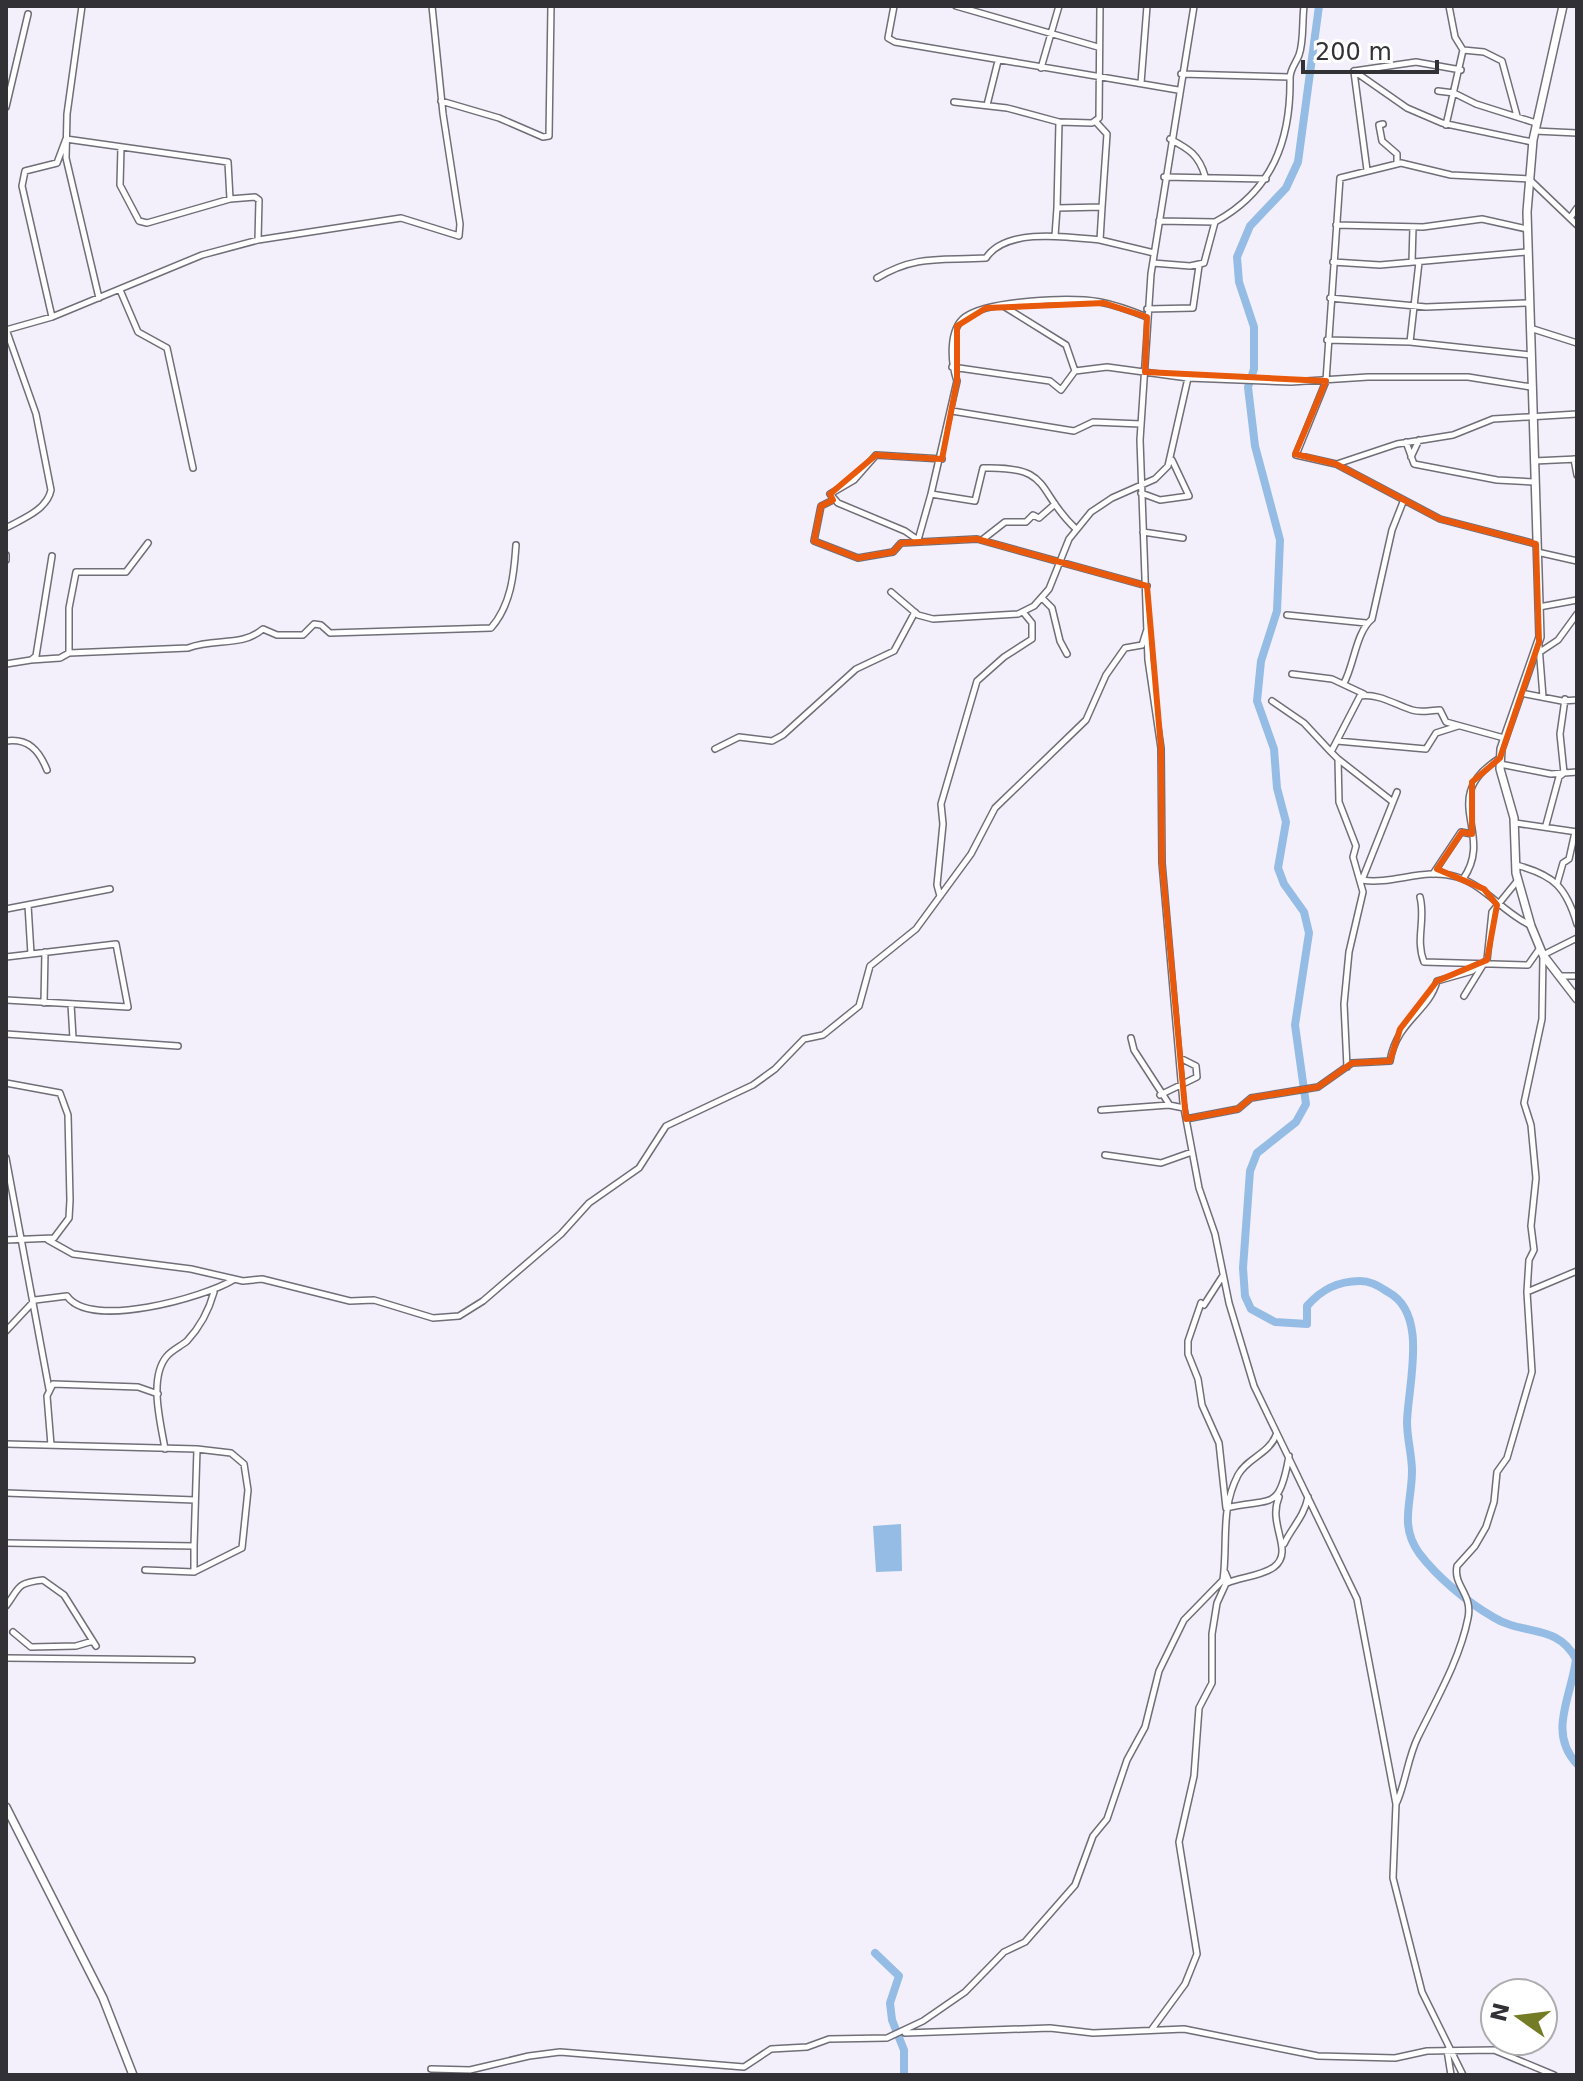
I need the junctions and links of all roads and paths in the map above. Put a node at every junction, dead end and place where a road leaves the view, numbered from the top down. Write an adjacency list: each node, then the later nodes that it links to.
1 (82, 6): 39 (street)
2 (432, 6): 28 (street)
3 (551, 6): 28 (street)
4 (894, 6): 17 (street)
5 (956, 6): 14 (street)
6 (1059, 6): 14 (street)
7 (1100, 6): 15 (street)
8 (1147, 6): 24 (street)
9 (1194, 6): 21 (street)
10 (1304, 6): 23 (street)
11 (1449, 6): 16 (street)
12 (1563, 6): 37 (street)
13 (28, 14): 31 (street)
14 (1050, 36): 15 (street); 18 (street)
15 (1098, 47): 22 (street)
16 (1463, 50): 19 (street); 32 (street)
17 (998, 61): 18 (street); 30 (street)
18 (1041, 68): 22 (street)
19 (1461, 70): 20 (street); 27 (street)
20 (1354, 71): 36 (street); 44 (street)
21 (1181, 74): 23 (street); 25 (street)
22 (1099, 76): 24 (street); 34 (street)
23 (1290, 77): 47 (street)
24 (1141, 83): 25 (street)
25 (1178, 90): 40 (street)
26 (1438, 91): 27 (street)
27 (1454, 93): 32 (street); 36 (street)
28 (441, 101): 61 (street)
29 (954, 102): 30 (street)
30 (987, 105): 33 (street)
31 (6, 107)
32 (1517, 117): 37 (street)
33 (1059, 122): 34 (street); 51 (street)
34 (1096, 122): 50 (street)
35 (1383, 124): 43 (street)
36 (1446, 125): 41 (street)
37 (1535, 127): 38 (street); 41 (street)
38 (1577, 133)
39 (66, 139): 42 (street); 71 (street); 77 (street)
40 (1170, 139): 45 (street); 46 (street)
41 (1532, 142): 48 (street)
42 (121, 147): 49 (street); 49 (street)
43 (1397, 164): 44 (street); 48 (street)
44 (1367, 170): 56 (street)
45 (1205, 176): 46 (street); 47 (street)
46 (1164, 177): 54 (street)
47 (1266, 179): 55 (street)
48 (1529, 179): 53 (street); 59 (street)
49 (230, 199): 61 (street)
50 (1102, 207): 51 (street); 62 (street)
51 (1057, 208): 60 (street)
52 (1577, 208): 53 (street)
53 (1570, 218): 57 (street)
54 (1159, 221): 55 (street); 64 (street)
55 (1215, 222): 68 (street)
56 (1336, 225): 58 (street); 65 (street)
57 (1577, 225)
58 (1413, 227): 59 (street); 66 (street)
59 (1527, 229): 63 (street)
60 (1055, 236): 62 (street); 69 (street)
61 (258, 240): 70 (street)
62 (1100, 240): 64 (street)
63 (1527, 252): 66 (street); 73 (street)
64 (1154, 253): 67 (street)
65 (1333, 262): 66 (street); 72 (street)
66 (1415, 262): 74 (street)
67 (1153, 263): 68 (street); 76 (street)
68 (1199, 266): 76 (street)
69 (877, 278)
70 (120, 290): 71 (street); 103 (street)
71 (99, 298): 77 (street)
72 (1330, 298): 74 (street); 81 (street)
73 (1529, 303): 74 (street); 79 (street)
74 (1415, 305): 82 (street)
75 (1004, 306): 78 (street); 85 (street); 86 (street)
76 (1147, 309): 78 (street)
77 (52, 317): 80 (street)
78 (1147, 317): 87 (street)
79 (1530, 328): 83 (street); 84 (street)
80 (7, 331): 112 (street)
81 (1327, 340): 82 (street); 89 (street)
82 (1410, 342): 84 (street)
83 (1577, 343)
84 (1530, 355): 90 (street)
85 (952, 367): 86 (street); 91 (street)
86 (1075, 371): 87 (street)
87 (1145, 372): 88 (street); 94 (street)
88 (1188, 378): 89 (street); 99 (street)
89 (1326, 381): 90 (street); 102 (street)
90 (1531, 387): 93 (street)
91 (952, 411): 94 (street); 98 (street)
92 (1577, 414): 93 (street)
93 (1531, 417): 95 (street); 101 (street)
94 (1141, 424): 106 (street)
95 (1419, 440): 96 (street); 97 (street)
96 (1406, 442): 97 (street); 102 (street)
97 (1411, 458): 105 (street)
98 (942, 459): 108 (street); 109 (street)
99 (1172, 459): 106 (street); 107 (street)
100 (1576, 459): 101 (street); 104 (street)
101 (1533, 461): 105 (street)
102 (1336, 464): 110 (street)
103 (193, 468)
104 (1577, 475)
105 (1534, 482): 120 (street)
106 (1140, 485): 107 (street); 113 (street)
107 (1141, 493): 114 (street)
108 (931, 494): 111 (street); 116 (street)
109 (833, 500): 116 (street); 116 (street)
110 (1403, 502): 120 (street); 133 (street)
111 (1055, 504): 113 (street); 117 (street)
112 (6, 528)
113 (1076, 529): 122 (street)
114 (1143, 532): 115 (street); 124 (street)
115 (1183, 538)
116 (918, 540): 117 (street)
117 (981, 540): 122 (street)
118 (148, 543): 137 (street)
119 (516, 545): 137 (street)
120 (1536, 548): 123 (street); 128 (street)
121 (52, 556): 139 (street)
122 (1061, 560): 124 (street); 126 (street)
123 (1577, 561)
124 (1147, 586): 134 (street)
125 (891, 592): 129 (street)
126 (1042, 598): 130 (street); 138 (street)
127 (1577, 600): 128 (street)
128 (1539, 607): 135 (street)
129 (915, 612): 130 (street); 153 (street)
130 (1023, 612): 175 (street)
131 (1577, 614): 136 (street)
132 (1287, 615): 133 (street)
133 (1366, 623): 142 (street)
134 (1149, 625): 175 (street); 199 (street)
135 (1539, 642): 136 (street); 143 (street)
136 (1540, 652): 145 (street)
137 (69, 653): 139 (street)
138 (1067, 654)
139 (31, 660): 140 (street)
140 (6, 664)
141 (1292, 674): 142 (street)
142 (1344, 683): 144 (street)
143 (1521, 693): 145 (street); 150 (street)
144 (1365, 694): 149 (street); 152 (street)
145 (1543, 697): 146 (street)
146 (1565, 699): 147 (street); 159 (street)
147 (1577, 700)
148 (1272, 701): 154 (street)
149 (1459, 726): 150 (street); 152 (street)
150 (1504, 738): 156 (street)
151 (6, 741): 157 (street)
152 (1337, 741): 154 (street)
153 (715, 749)
154 (1331, 752): 155 (street)
155 (1338, 759): 161 (street); 171 (street)
156 (1500, 761): 159 (street); 162 (street); 165 (street)
157 (47, 770)
158 (1577, 772): 159 (street)
159 (1564, 773): 163 (street)
160 (1397, 792): 161 (street)
161 (1393, 802): 171 (street)
162 (1515, 823): 163 (street); 168 (street)
163 (1546, 825): 164 (street)
164 (1576, 832): 166 (street)
165 (1472, 834): 169 (street); 170 (street)
166 (1569, 859): 167 (street); 173 (street)
167 (1577, 862)
168 (1516, 865): 172 (street); 173 (street)
169 (1433, 874): 170 (street); 171 (street)
170 (1463, 879): 178 (street)
171 (1362, 880): 200 (street)
172 (1518, 880): 178 (street); 181 (street)
173 (1557, 884): 180 (street)
174 (110, 889): 177 (street)
175 (940, 896): 216 (street)
176 (1420, 897): 187 (street)
177 (28, 905): 179 (street); 185 (street)
178 (1497, 905): 181 (street); 187 (street)
179 (6, 909)
180 (1577, 924)
181 (1531, 926): 184 (street)
182 (1577, 938): 184 (street)
183 (45, 952): 185 (street); 193 (street); 194 (street)
184 (1541, 952): 187 (street); 188 (street); 218 (street)
185 (31, 954): 186 (street)
186 (6, 957)
187 (1483, 964): 190 (street); 200 (street)
188 (1560, 976): 189 (street); 191 (street)
189 (1577, 976)
190 (1464, 996)
191 (1577, 999)
192 (6, 1000): 193 (street)
193 (44, 1003): 194 (street)
194 (71, 1004): 196 (street)
195 (6, 1034): 196 (street)
196 (73, 1038): 198 (street)
197 (1131, 1038): 203 (street)
198 (178, 1046)
199 (1180, 1058): 201 (street); 201 (street)
200 (1347, 1067): 207 (street)
201 (1181, 1082): 203 (street); 205 (street)
202 (6, 1083): 212 (street)
203 (1160, 1095): 204 (street)
204 (1169, 1105): 205 (street); 206 (street)
205 (1184, 1108): 207 (street)
206 (1101, 1110)
207 (1186, 1119): 208 (street)
208 (1192, 1152): 209 (street); 215 (street)
209 (1105, 1155)
210 (6, 1158): 213 (street)
211 (6, 1240): 213 (street)
212 (48, 1240): 213 (street); 216 (street)
213 (20, 1241): 219 (street)
214 (1577, 1271): 218 (street)
215 (1223, 1274): 223 (street); 233 (street)
216 (234, 1280): 217 (street)
217 (214, 1292): 219 (street); 222 (street)
218 (1527, 1292): 245 (street)
219 (31, 1306): 220 (street); 221 (street)
220 (6, 1331)
221 (49, 1389): 222 (street); 225 (street)
222 (158, 1394): 226 (street)
223 (1276, 1435): 228 (street); 233 (street)
224 (6, 1444): 225 (street)
225 (51, 1445): 226 (street)
226 (165, 1449): 227 (street)
227 (197, 1449): 232 (street); 239 (street)
228 (1289, 1455): 229 (street); 231 (street)
229 (1280, 1492): 233 (street); 235 (street)
230 (6, 1493): 232 (street)
231 (1308, 1496): 235 (street); 245 (street)
232 (195, 1500): 236 (street)
233 (1226, 1508): 237 (street)
234 (6, 1543): 236 (street)
235 (1284, 1545): 240 (street)
236 (194, 1546): 239 (street)
237 (1224, 1569): 240 (street); 240 (street)
238 (145, 1570): 239 (street)
239 (194, 1572)
240 (1221, 1587): 247 (street); 248 (street)
241 (6, 1606): 242 (street)
242 (13, 1632)
243 (6, 1658): 244 (street)
244 (192, 1660)
245 (1396, 1804): 249 (street)
246 (6, 1807): 250 (street)
247 (1151, 2030): 248 (street); 249 (street)
248 (904, 2033): 251 (street)
249 (1449, 2051): 252 (street); 253 (street); 254 (street)
250 (133, 2075)
251 (441, 2075)
252 (1451, 2075)
253 (1463, 2075)
254 (1554, 2075)

